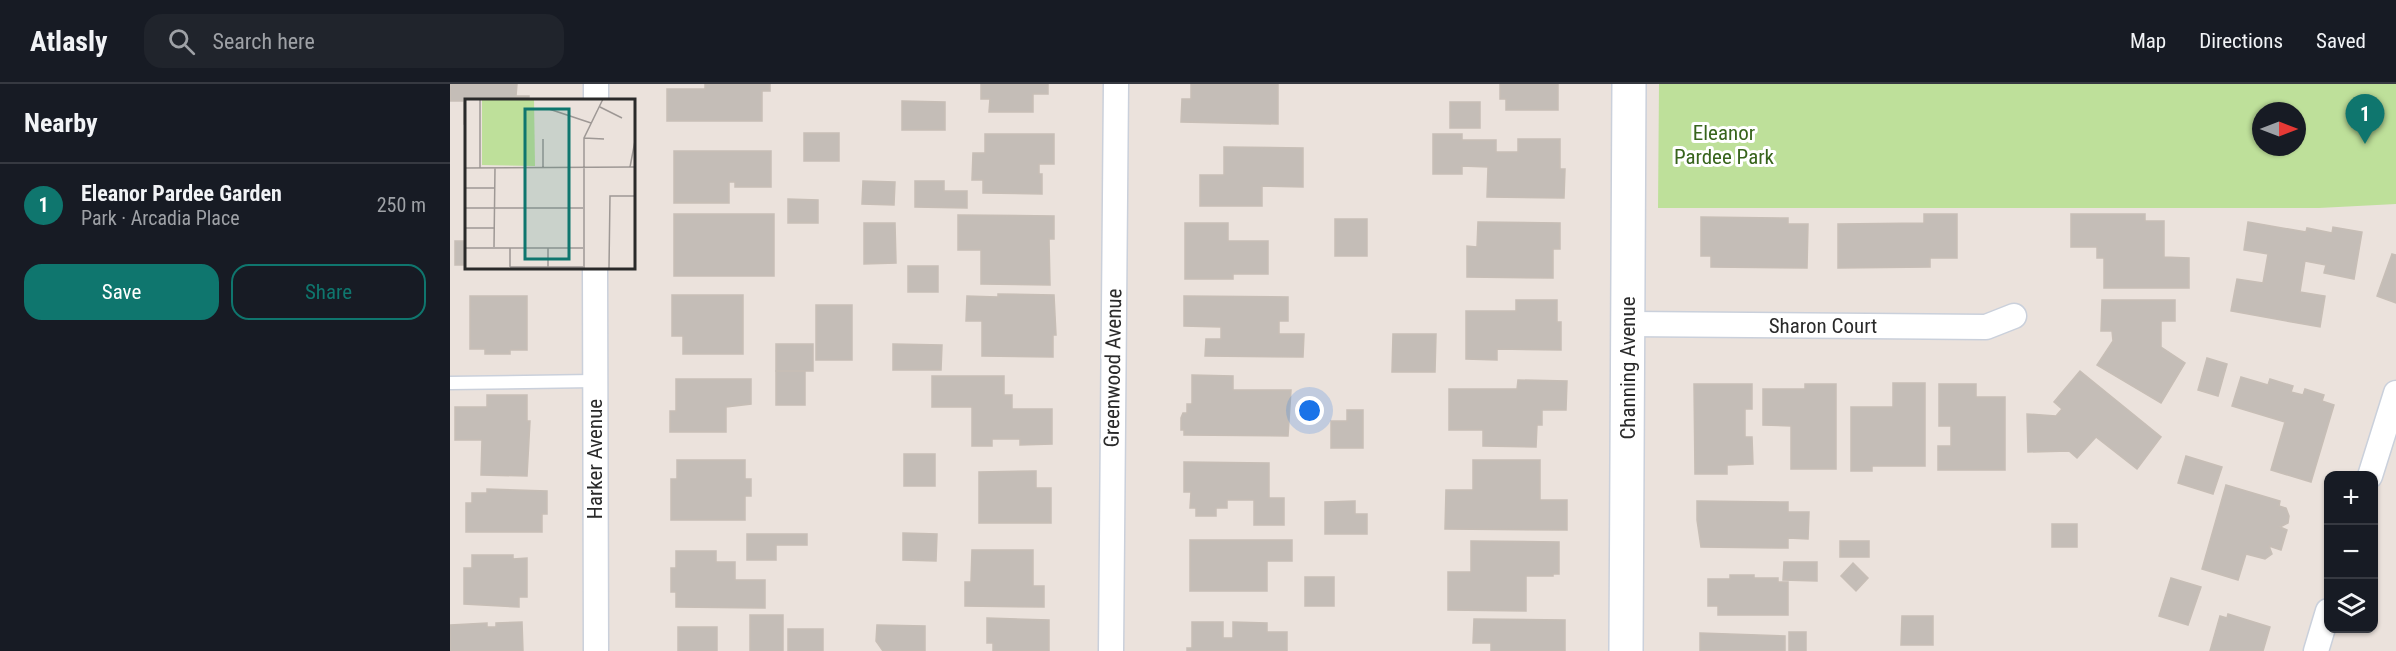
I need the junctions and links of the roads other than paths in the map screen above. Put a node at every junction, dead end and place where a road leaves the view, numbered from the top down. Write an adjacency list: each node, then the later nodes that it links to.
1 (1116, 84): 12 (street, Greenwood Avenue)
2 (1629, 84): 5 (street, Channing Avenue)
3 (595, 268): 6 (street, Harker Avenue)
4 (2014, 315): 5 (street, Sharon Court)
5 (1629, 324): 13 (street, Channing Avenue)
6 (594, 381): 7 (lane); 11 (street, Harker Avenue)
7 (450, 383)
8 (2396, 393): 9 (street)
9 (2372, 471)
10 (2324, 624): 14 (street)
11 (596, 651)
12 (1111, 651)
13 (1626, 651)
14 (2316, 651)

